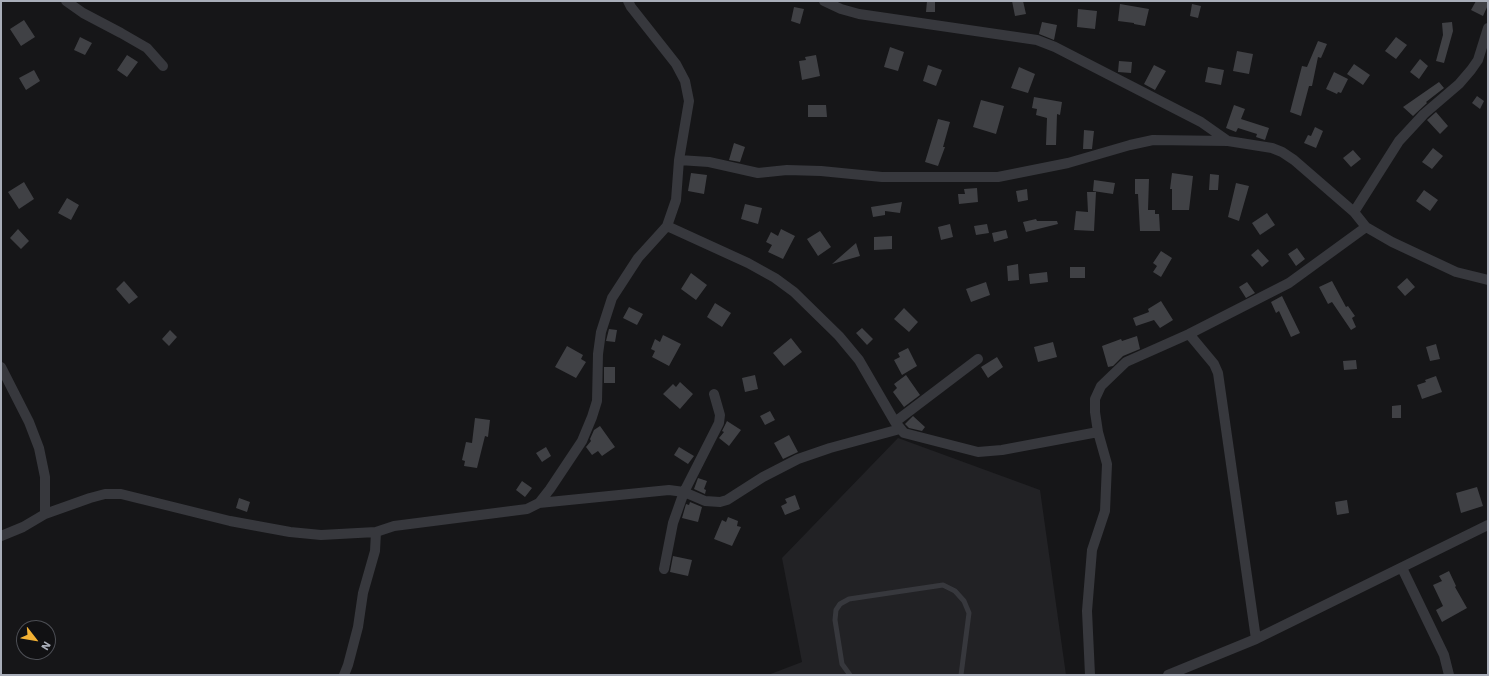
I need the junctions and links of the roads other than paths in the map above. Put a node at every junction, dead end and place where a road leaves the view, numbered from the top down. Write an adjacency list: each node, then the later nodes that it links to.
1 (66, 1): 5 (street)
2 (628, 1): 7 (street)
3 (824, 1): 6 (street)
4 (1488, 28): 8 (street)
5 (163, 66)
6 (1228, 141): 7 (street); 8 (street)
7 (679, 160): 9 (street)
8 (1354, 212): 10 (street)
9 (667, 226): 16 (street); 19 (street)
10 (1366, 227): 11 (street); 12 (street)
11 (1488, 280)
12 (1189, 334): 17 (street); 26 (street)
13 (978, 359): 16 (street)
14 (1, 367): 20 (street)
15 (714, 394): 18 (street)
16 (898, 425): 17 (street); 18 (street)
17 (1098, 432): 30 (street)
18 (684, 492): 19 (street); 25 (street)
19 (539, 503): 22 (street)
20 (45, 514): 22 (street); 23 (street)
21 (1488, 525): 24 (street)
22 (376, 532): 27 (street)
23 (1, 536)
24 (1402, 568): 26 (street); 32 (street)
25 (664, 569)
26 (1256, 639): 31 (street)
27 (344, 675)
28 (850, 675): 29 (lane)
29 (961, 675)
30 (1090, 675)
31 (1168, 675)
32 (1449, 675)

